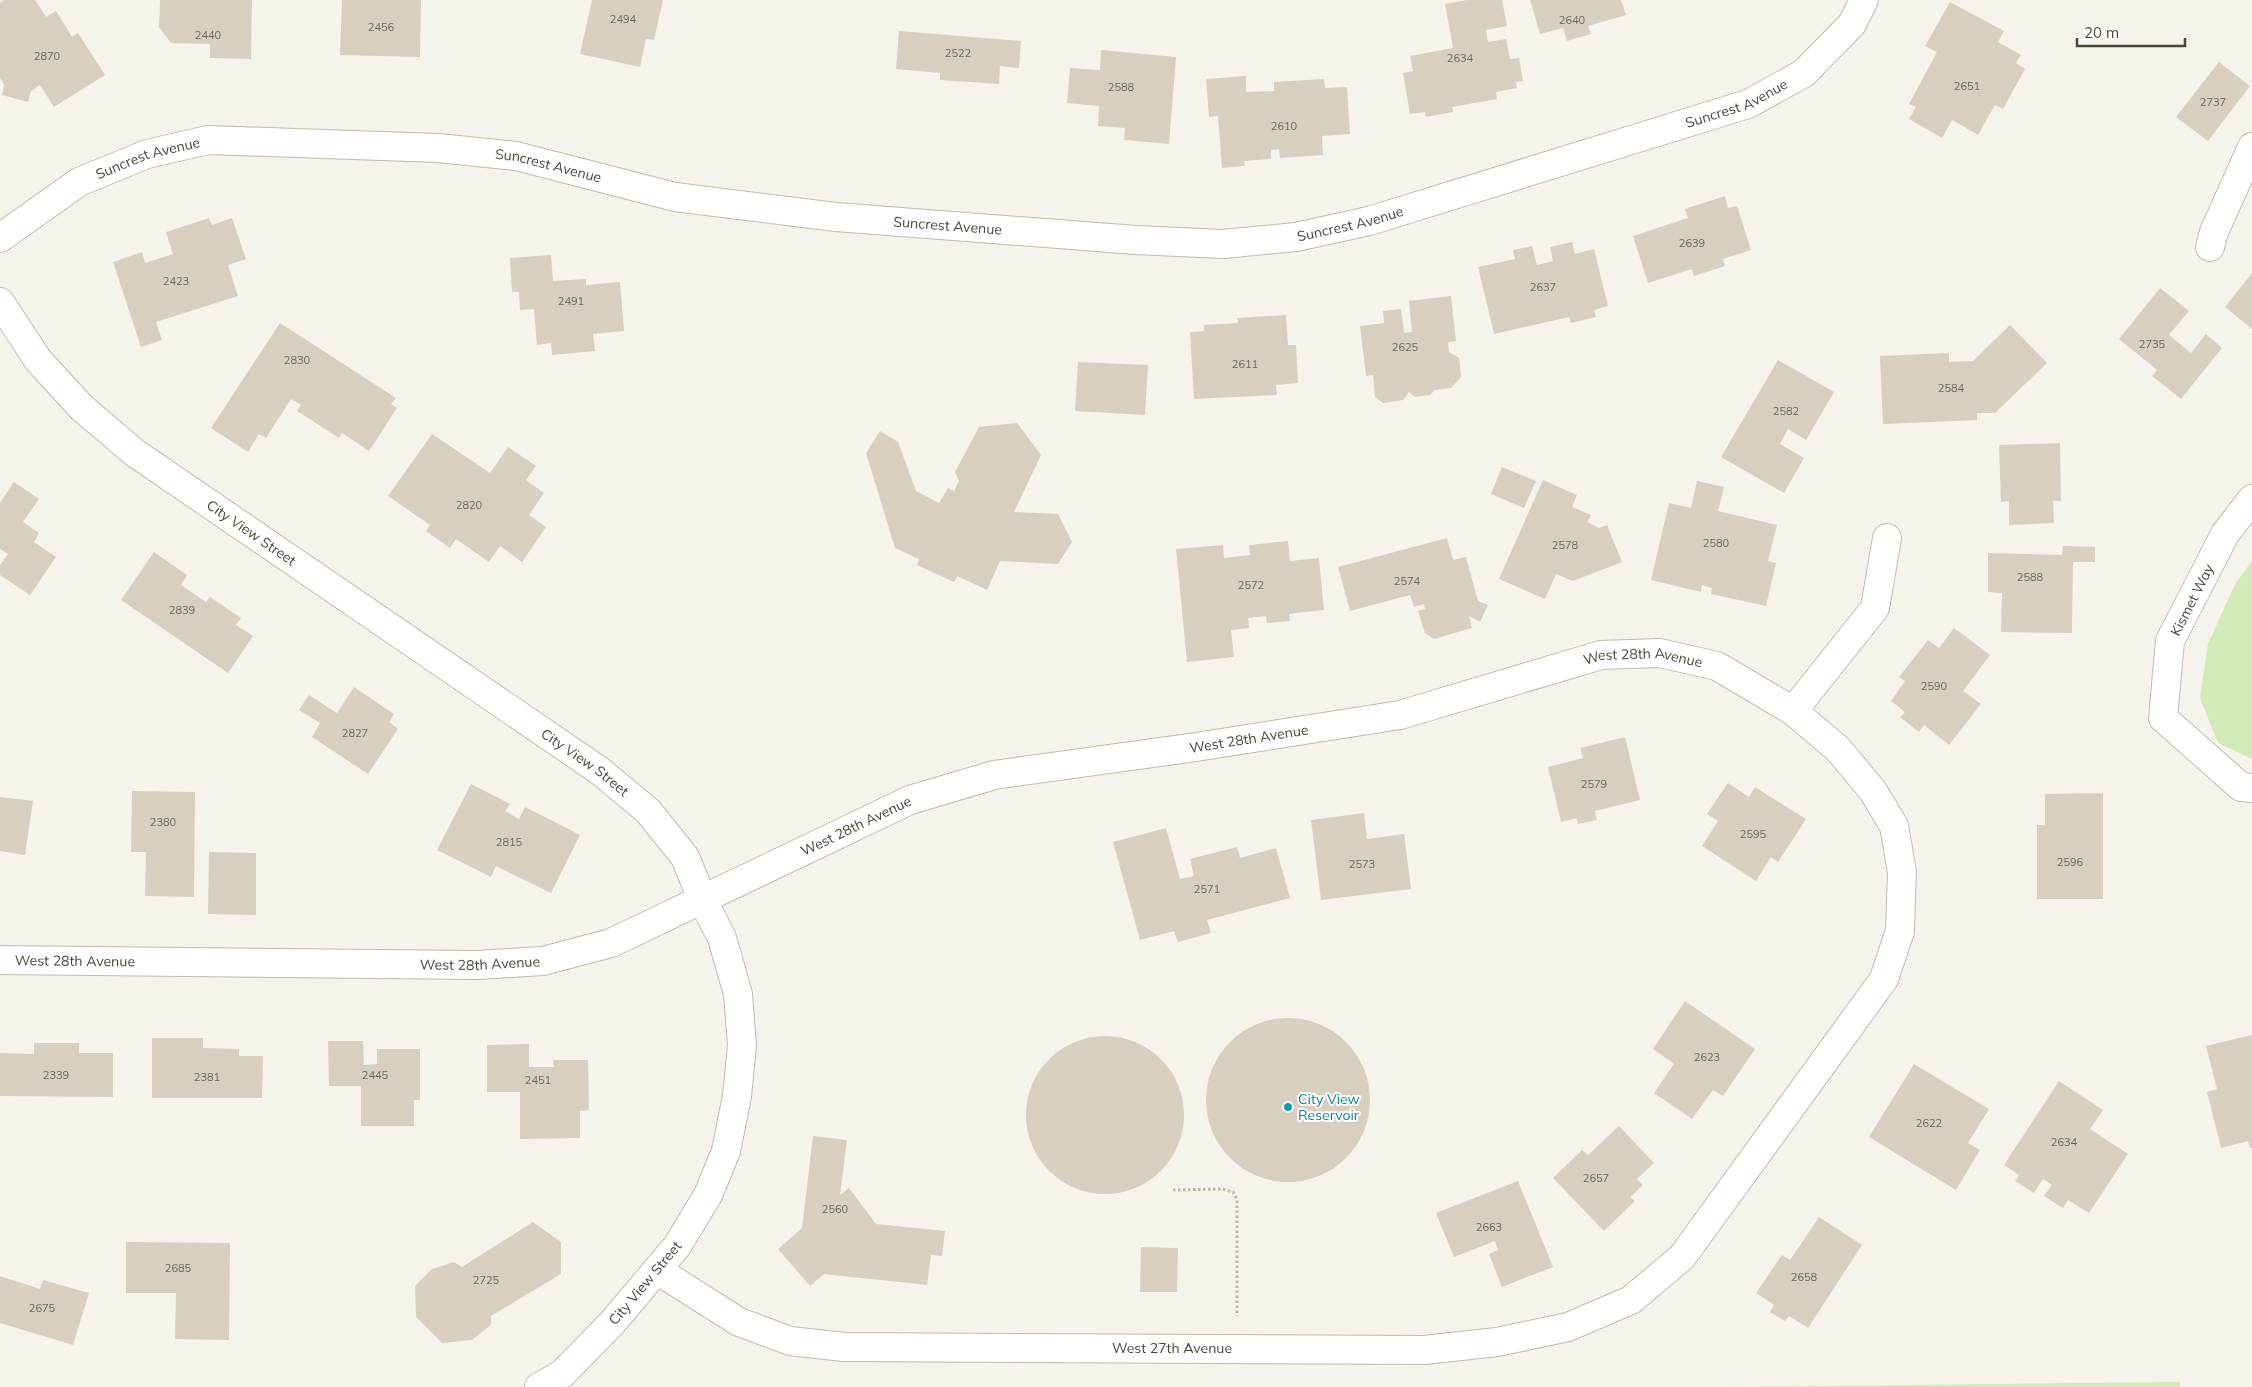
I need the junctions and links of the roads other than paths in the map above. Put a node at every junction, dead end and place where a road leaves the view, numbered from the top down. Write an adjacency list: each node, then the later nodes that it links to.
1 (1864, 0): 3 (street, Suncrest Avenue)
2 (2252, 148): 4 (street)
3 (0, 238)
4 (2210, 247)
5 (0, 302): 10 (street, City View Street)
6 (2252, 499): 9 (street, Kismet Way)
7 (1887, 538): 8 (street)
8 (1793, 711): 10 (street, West 28th Avenue); 12 (street, West 27th Avenue)
9 (2252, 788)
10 (702, 899): 11 (street, West 28th Avenue); 12 (street, City View Street)
11 (0, 960)
12 (657, 1270): 13 (street, City View Street)
13 (539, 1387)

